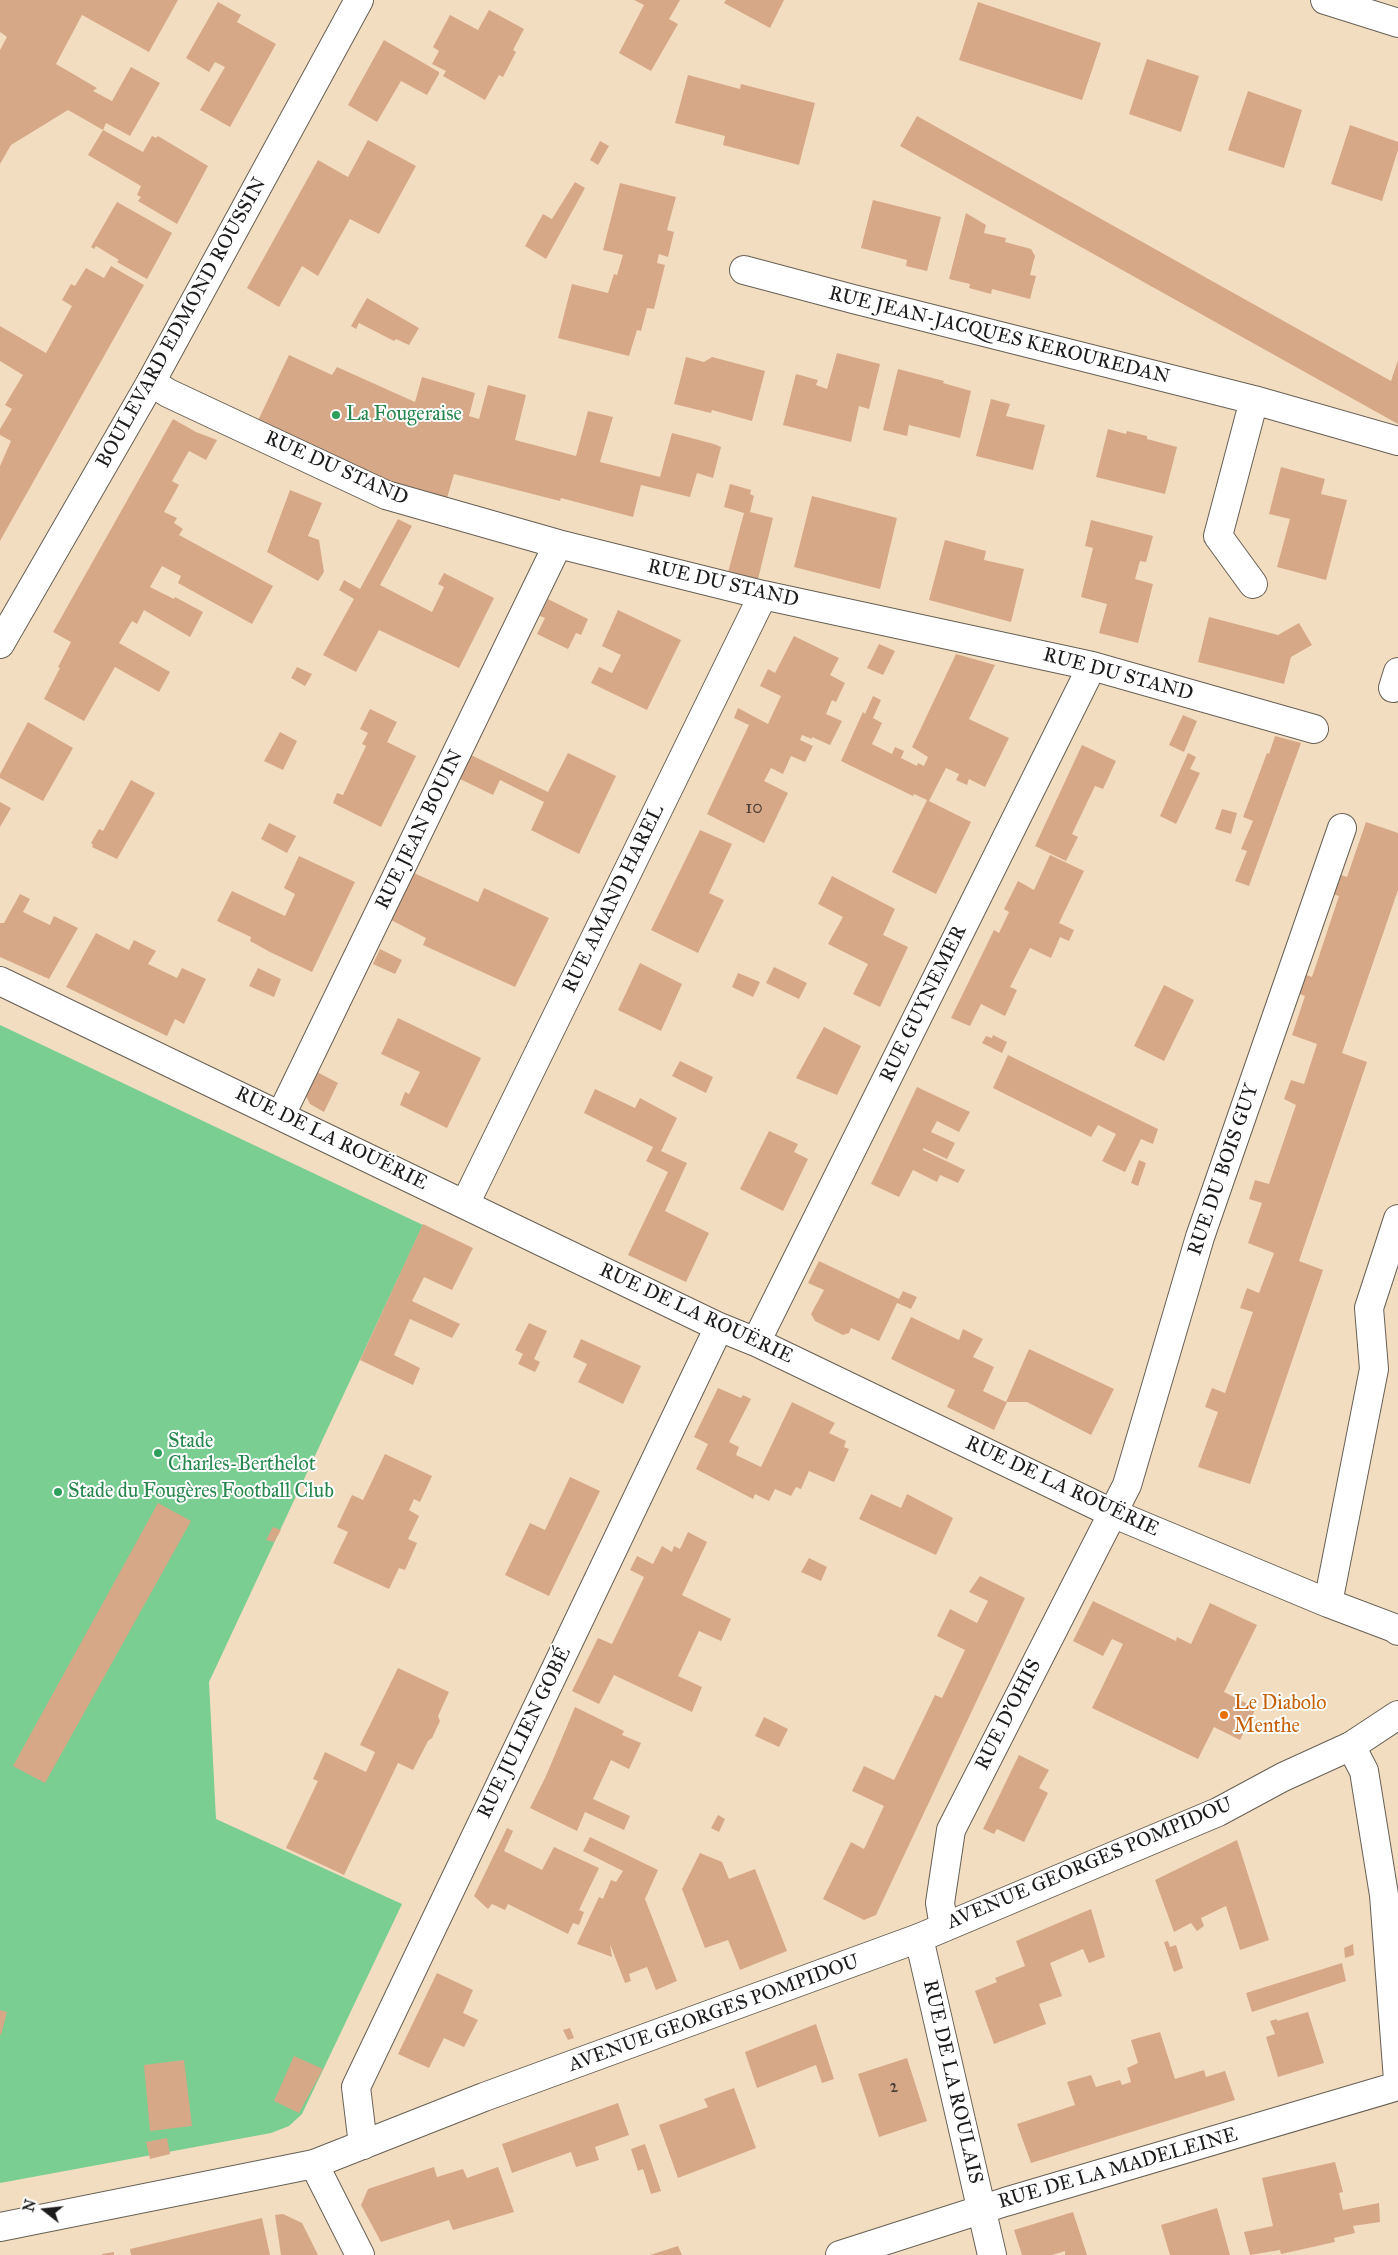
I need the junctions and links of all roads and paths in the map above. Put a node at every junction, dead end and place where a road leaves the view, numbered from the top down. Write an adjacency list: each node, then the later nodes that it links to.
1 (359, 0): 5 (street, BOULEVARD EDMOND ROUSSIN)
2 (1325, 0): 3 (street)
3 (1398, 23)
4 (744, 270): 6 (street, RUE JEAN-JACQUES KEROUREDAN)
5 (152, 382): 8 (street, RUE DU STAND); 11 (street, BOULEVARD EDMOND ROUSSIN)
6 (1254, 400): 7 (street, RUE JEAN-JACQUES KEROUREDAN); 9 (street)
7 (1398, 441)
8 (558, 544): 10 (street, RUE DU STAND); 16 (street, RUE JEAN BOUIN)
9 (1253, 584)
10 (763, 595): 12 (street, RUE DU STAND); 17 (street, RUE AMAND HAREL)
11 (0, 644)
12 (1092, 666): 13 (street, RUE DU STAND); 20 (street, RUE GUYNEMER)
13 (1314, 729)
14 (1342, 828): 21 (street, RUE DU BOIS GUY)
15 (0, 981): 16 (street, RUE DE LA ROUËRIE)
16 (281, 1115): 17 (street, RUE DE LA ROUËRIE)
17 (465, 1204): 19 (street, RUE DE LA ROUËRIE)
18 (1398, 1219): 22 (street)
19 (719, 1327): 20 (street, RUE DE LA ROUËRIE); 31 (street, RUE JULIEN GOBÉ)
20 (756, 1342): 21 (street, RUE DE LA ROUËRIE)
21 (1112, 1513): 22 (street, RUE DE LA ROUËRIE); 27 (street, RUE D'OHIS)
22 (1328, 1603): 23 (street, RUE DE LA ROUËRIE)
23 (1398, 1632)
24 (1398, 1715): 25 (street, AVENUE GEORGES POMPIDOU)
25 (1351, 1746): 26 (street); 27 (street, AVENUE GEORGES POMPIDOU)
26 (1391, 1895): 29 (street)
27 (944, 1927): 28 (street, AVENUE GEORGES POMPIDOU)
28 (919, 1938): 31 (street, AVENUE GEORGES POMPIDOU); 33 (street, RUE DE LA ROULAIS)
29 (1398, 2080)
30 (1398, 2086): 33 (street, RUE DE LA MADELEINE)
31 (363, 2145): 32 (street, AVENUE GEORGES POMPIDOU)
32 (314, 2164): 34 (street, AVENUE GEORGES POMPIDOU); 35 (street)
33 (981, 2209): 36 (street, RUE DE LA MADELEINE); 37 (street, RUE DE LA ROULAIS)
34 (0, 2227)
35 (360, 2255)
36 (840, 2255)
37 (992, 2255)

